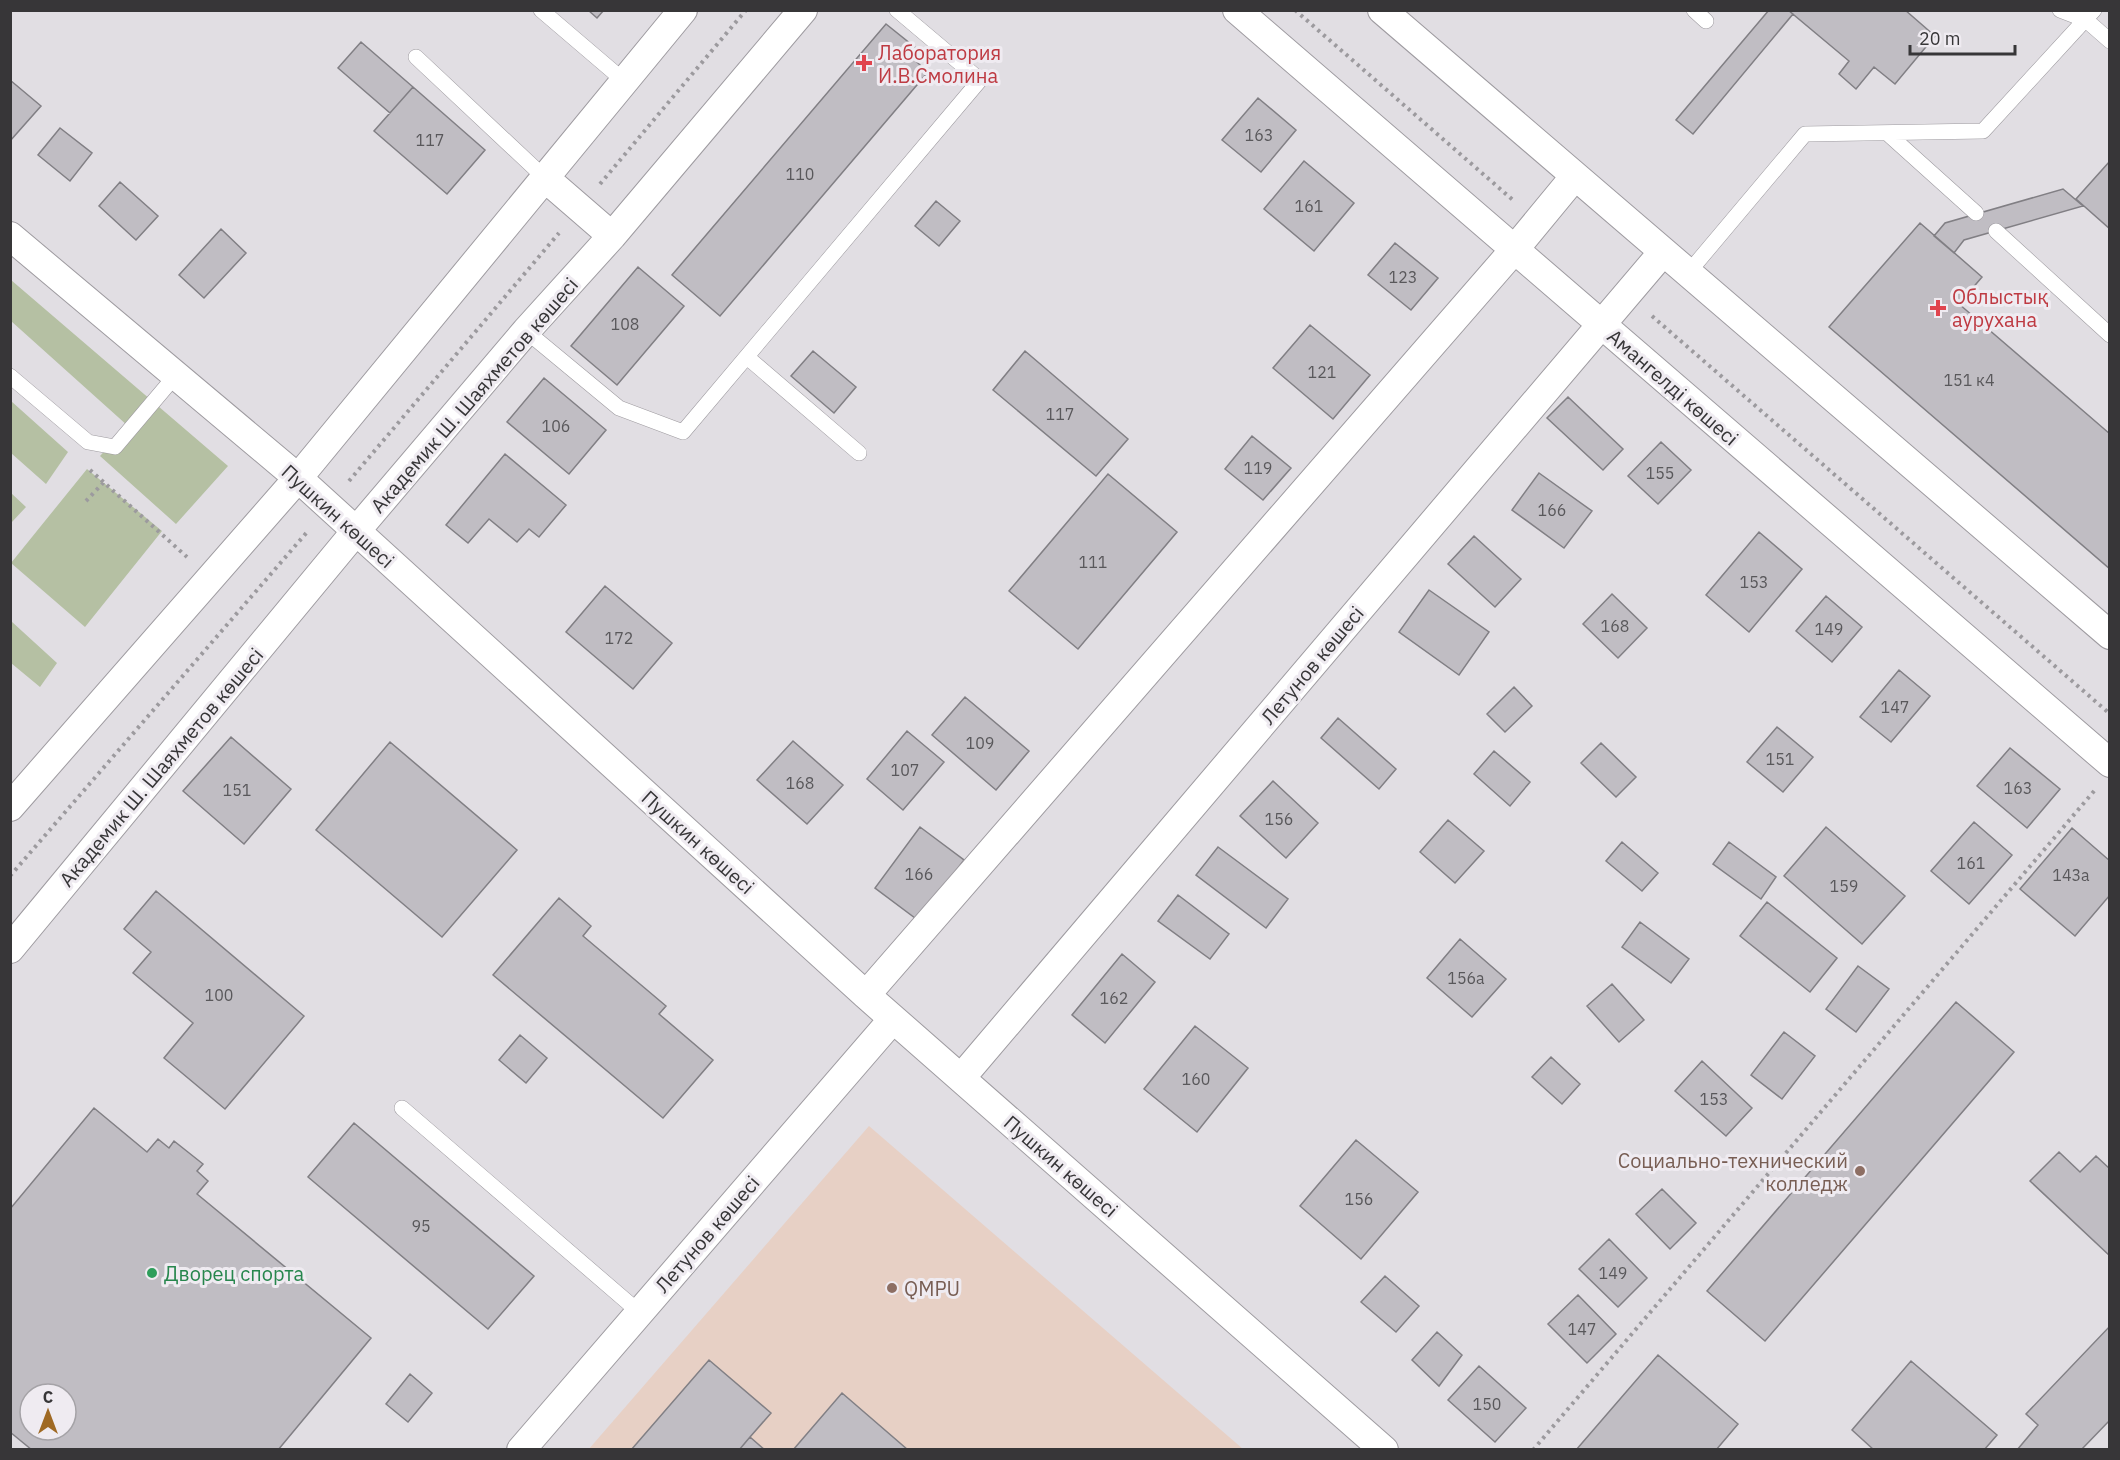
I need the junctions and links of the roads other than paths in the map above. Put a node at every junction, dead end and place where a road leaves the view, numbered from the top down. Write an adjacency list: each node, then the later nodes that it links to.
1 (541, 10): 13 (lane)
2 (683, 10): 13 (street)
3 (803, 10): 20 (street, Академик Ш. Шаяхметов көшесі)
4 (897, 10): 27 (lane)
5 (1237, 10): 21 (street, Амангелді көшесі)
6 (1382, 10): 15 (street)
7 (1694, 10): 10 (lane)
8 (2060, 10): 9 (lane)
9 (2090, 15): 11 (lane); 14 (lane)
10 (1706, 21)
11 (2109, 41)
12 (417, 57): 16 (lane)
13 (623, 81): 16 (street)
14 (1887, 133): 17 (lane); 23 (lane)
15 (1575, 176): 21 (street); 22 (street)
16 (545, 178): 20 (street); 31 (street)
17 (1976, 213)
18 (1996, 231): 26 (lane)
19 (10, 236): 28 (street, Пушкин көшесі)
20 (612, 236): 25 (street, Академик Ш. Шаяхметов көшесі)
21 (1514, 250): 24 (street, Амангелді көшесі); 37 (street)
22 (1663, 252): 23 (street); 24 (street, Летунов көшесі)
23 (1688, 273): 33 (street)
24 (1601, 325): 34 (street, Амангелді көшесі); 39 (street, Летунов көшесі)
25 (526, 331): 27 (lane); 32 (street, Академик Ш. Шаяхметов көшесі)
26 (2109, 335)
27 (747, 357): 30 (lane)
28 (176, 375): 29 (lane); 31 (street, Пушкин көшесі)
29 (10, 376)
30 (859, 453)
31 (298, 478): 32 (street, Пушкин көшесі); 35 (street)
32 (356, 531): 36 (street, Академик Ш. Шаяхметов көшесі); 37 (street, Пушкин көшесі)
33 (2109, 635)
34 (2106, 772)
35 (10, 807)
36 (10, 949)
37 (866, 995): 38 (street, Пушкин көшесі)
38 (893, 1019): 39 (street, Пушкин көшесі); 41 (street, Летунов көшесі)
39 (961, 1078): 43 (street, Пушкин көшесі)
40 (402, 1108): 41 (lane)
41 (639, 1312): 42 (street, Летунов көшесі)
42 (521, 1449)
43 (1384, 1449)

